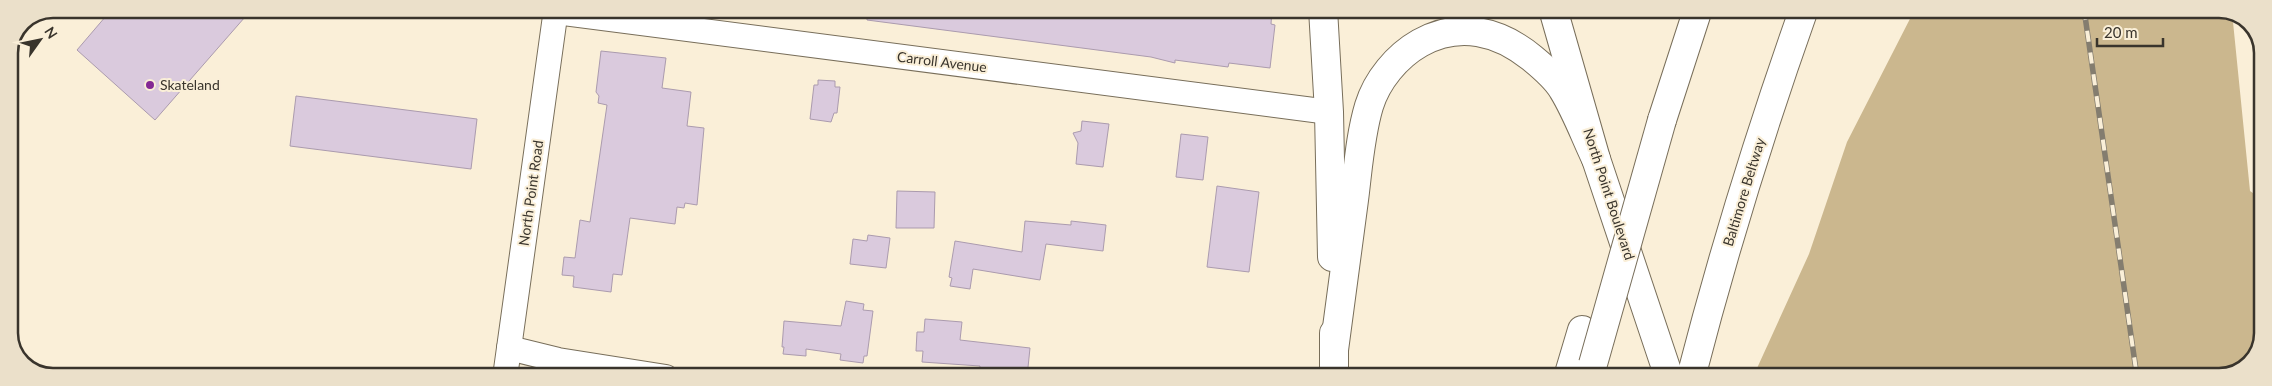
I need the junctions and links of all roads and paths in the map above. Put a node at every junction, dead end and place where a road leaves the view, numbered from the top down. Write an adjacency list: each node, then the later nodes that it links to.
1 (555, 17): 12 (street, North Point Road)
2 (604, 17): 9 (street, Carroll Avenue)
3 (1324, 18): 9 (main road)
4 (1555, 18): 11 (main road, North Point Boulevard)
5 (1695, 18): 10 (main road)
6 (1801, 18): 8 (main road, Baltimore Beltway)
7 (1804, 18): 8 (main road)
8 (1790, 47): 20 (main road, Baltimore Beltway)
9 (1329, 112): 13 (main road)
10 (1662, 120): 17 (main road, bridge); 18 (main road, bridge)
11 (1596, 159): 13 (main road); 19 (main road, North Point Boulevard)
12 (510, 348): 14 (street, North Point Road); 15 (street)
13 (1334, 350): 16 (main road)
14 (507, 368)
15 (609, 368)
16 (1334, 368)
17 (1571, 368)
18 (1592, 368)
19 (1666, 368)
20 (1693, 368)

